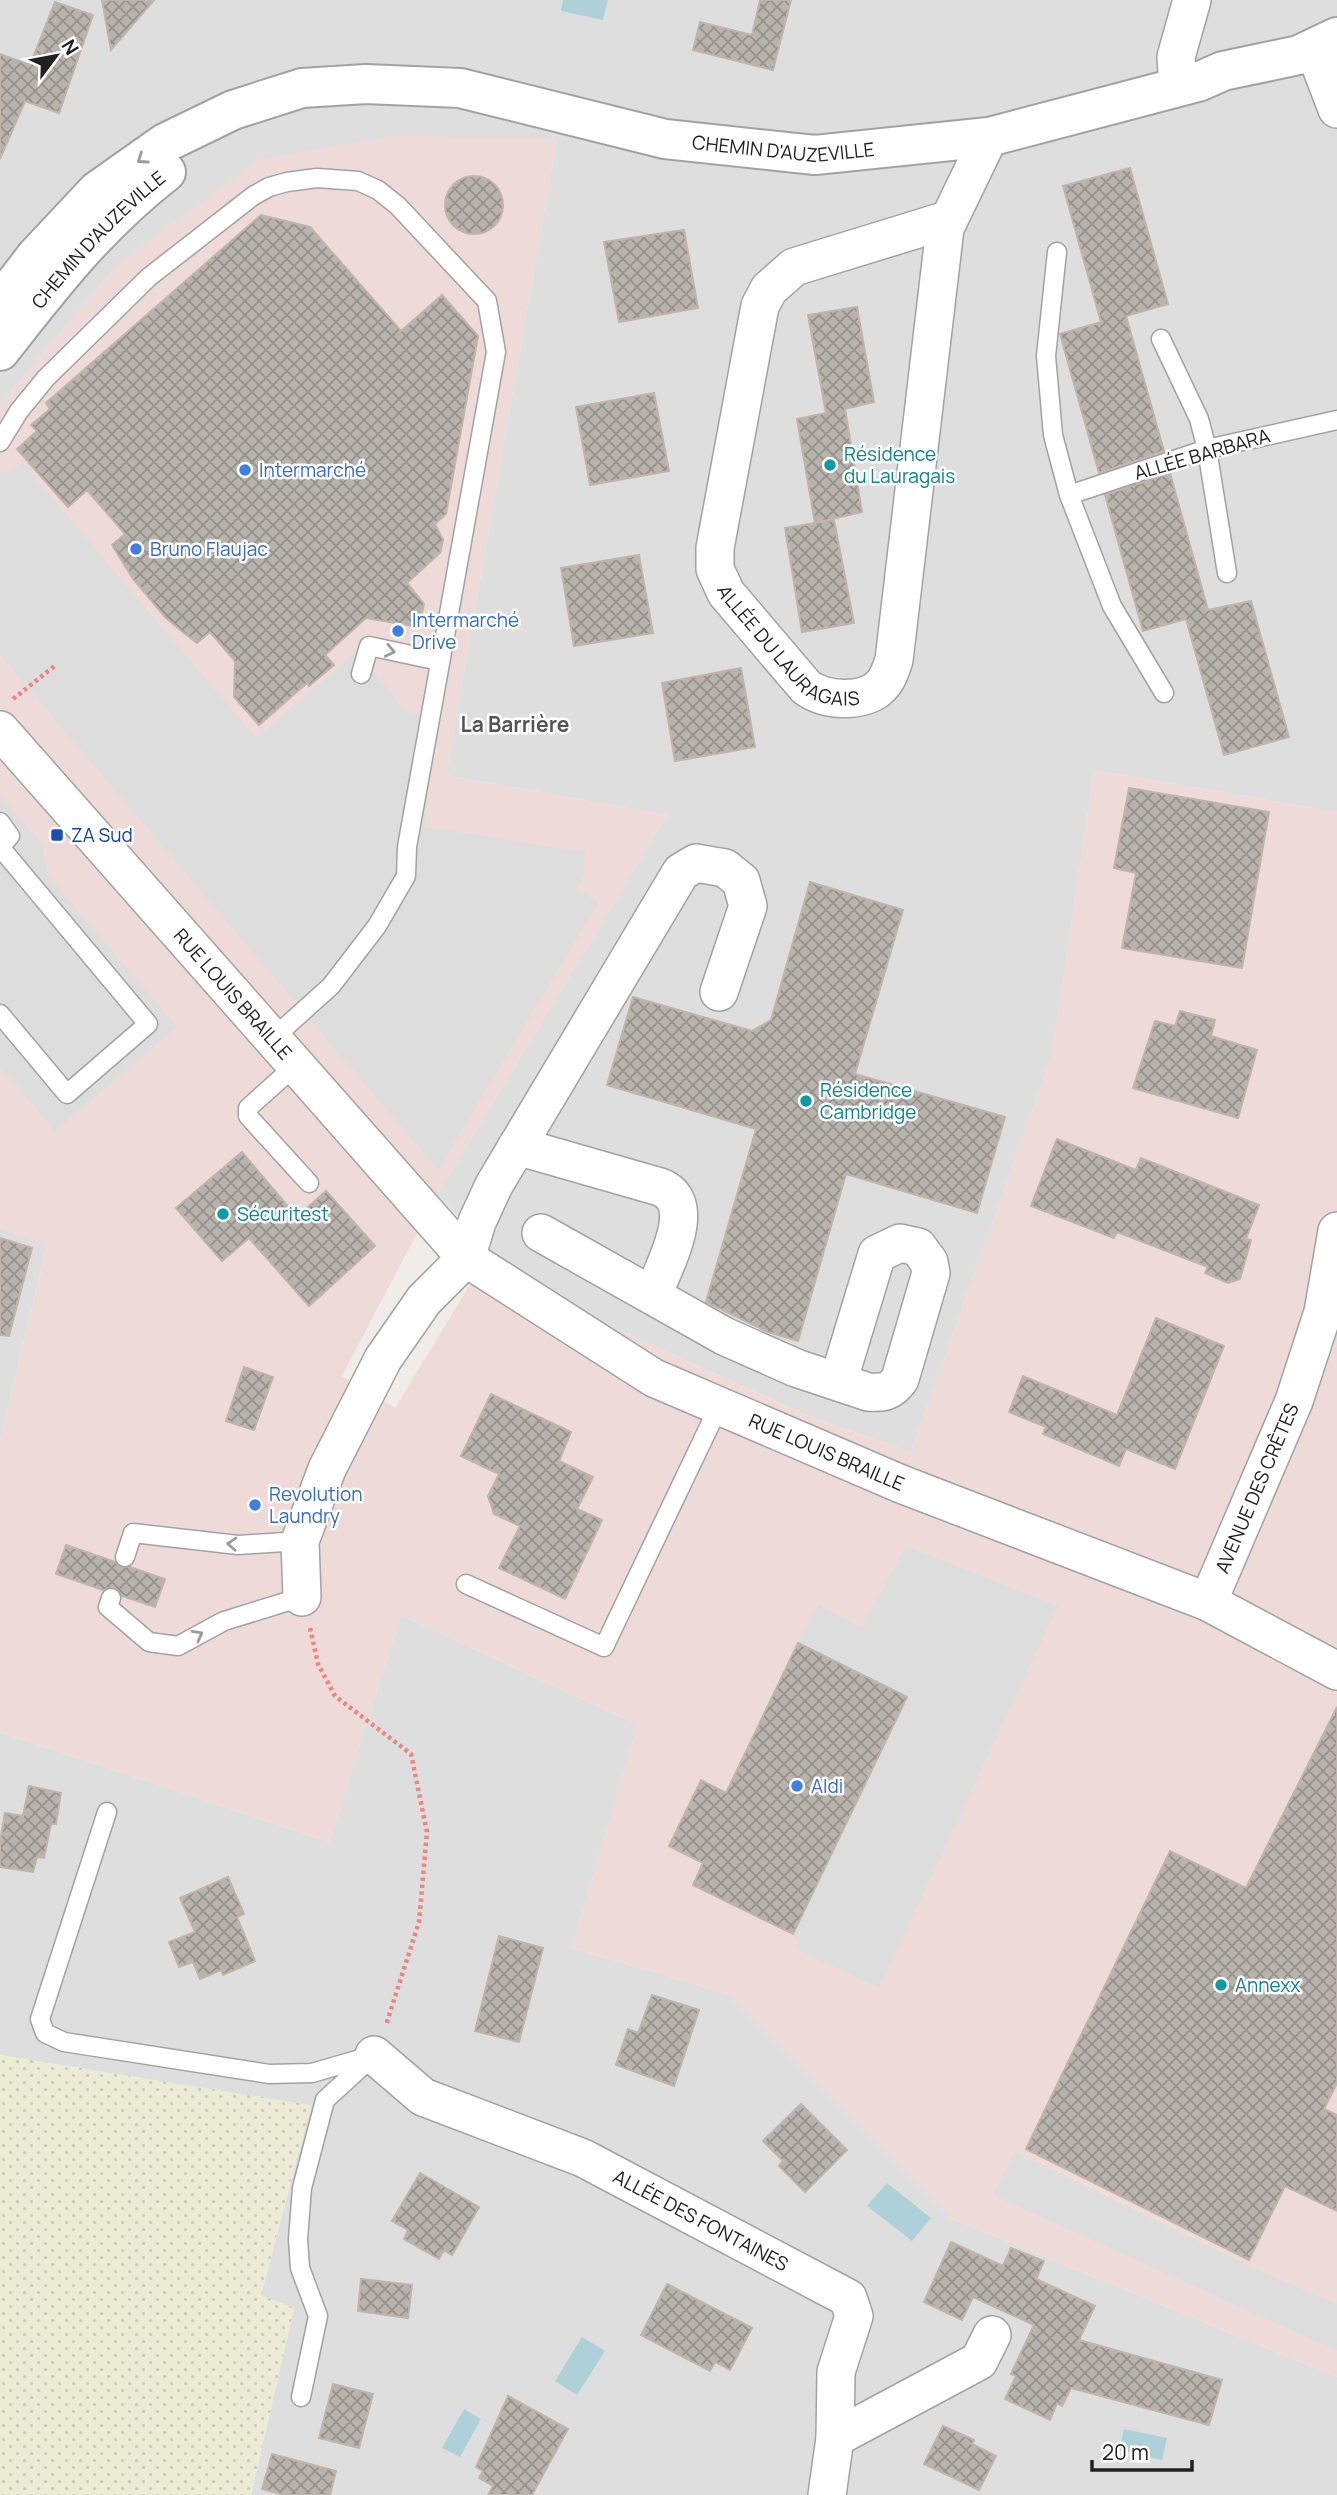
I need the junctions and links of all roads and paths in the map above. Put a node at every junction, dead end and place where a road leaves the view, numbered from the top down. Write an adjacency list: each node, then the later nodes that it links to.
1 (1192, 0): 4 (street)
2 (1328, 56): 4 (street, CHEMIN D'AUZEVILLE); 5 (street)
3 (366, 84): 6 (street, CHEMIN D'AUZEVILLE); 9 (street, CHEMIN D'AUZEVILLE, one-way to 9); 11 (street, CHEMIN D'AUZEVILLE)
4 (1188, 85): 6 (street, CHEMIN D'AUZEVILLE)
5 (1337, 109)
6 (989, 137): 7 (street, ALLÉE DU LAURAGAIS)
7 (947, 220): 7 (street, ALLÉE DU LAURAGAIS)
8 (1057, 252): 15 (lane)
9 (0, 303)
10 (1161, 339): 14 (lane)
11 (0, 351)
12 (1337, 420): 14 (lane, ALLÉE BARBARA)
13 (0, 442): 17 (lane)
14 (1207, 449): 15 (lane, ALLÉE BARBARA); 16 (lane)
15 (1069, 495): 20 (lane)
16 (1227, 573)
17 (439, 661): 19 (lane, one-way to 17); 26 (lane)
18 (56, 665): 21 (path)
19 (361, 674)
20 (1164, 693)
21 (4, 716): 26 (street, RUE LOUIS BRAILLE)
22 (0, 822): 23 (lane)
23 (0, 847): 25 (lane)
24 (719, 992): 28 (street)
25 (0, 1014)
26 (272, 1039): 27 (street, RUE LOUIS BRAILLE)
27 (295, 1066): 29 (lane); 32 (street, RUE LOUIS BRAILLE)
28 (517, 1146): 32 (street); 33 (street)
29 (309, 1183)
30 (1337, 1231): 41 (street, AVENUE DES CRÊTES)
31 (541, 1233): 33 (street)
32 (466, 1258): 35 (street, RUE LOUIS BRAILLE); 36 (street)
33 (653, 1296): 34 (street)
34 (838, 1382)
35 (719, 1406): 38 (lane); 41 (street, RUE LOUIS BRAILLE)
36 (300, 1541): 37 (lane, one-way to 37); 39 (street)
37 (125, 1557)
38 (466, 1584)
39 (302, 1597): 40 (lane, one-way to 39); 44 (path)
40 (111, 1598)
41 (1208, 1602): 42 (street)
42 (1337, 1671)
43 (107, 1812): 44 (lane)
44 (374, 2055): 46 (lane); 47 (street, ALLÉE DES FONTAINES)
45 (992, 2334): 47 (street)
46 (300, 2398)
47 (835, 2438): 48 (street, ALLÉE DES FONTAINES)
48 (827, 2495)

